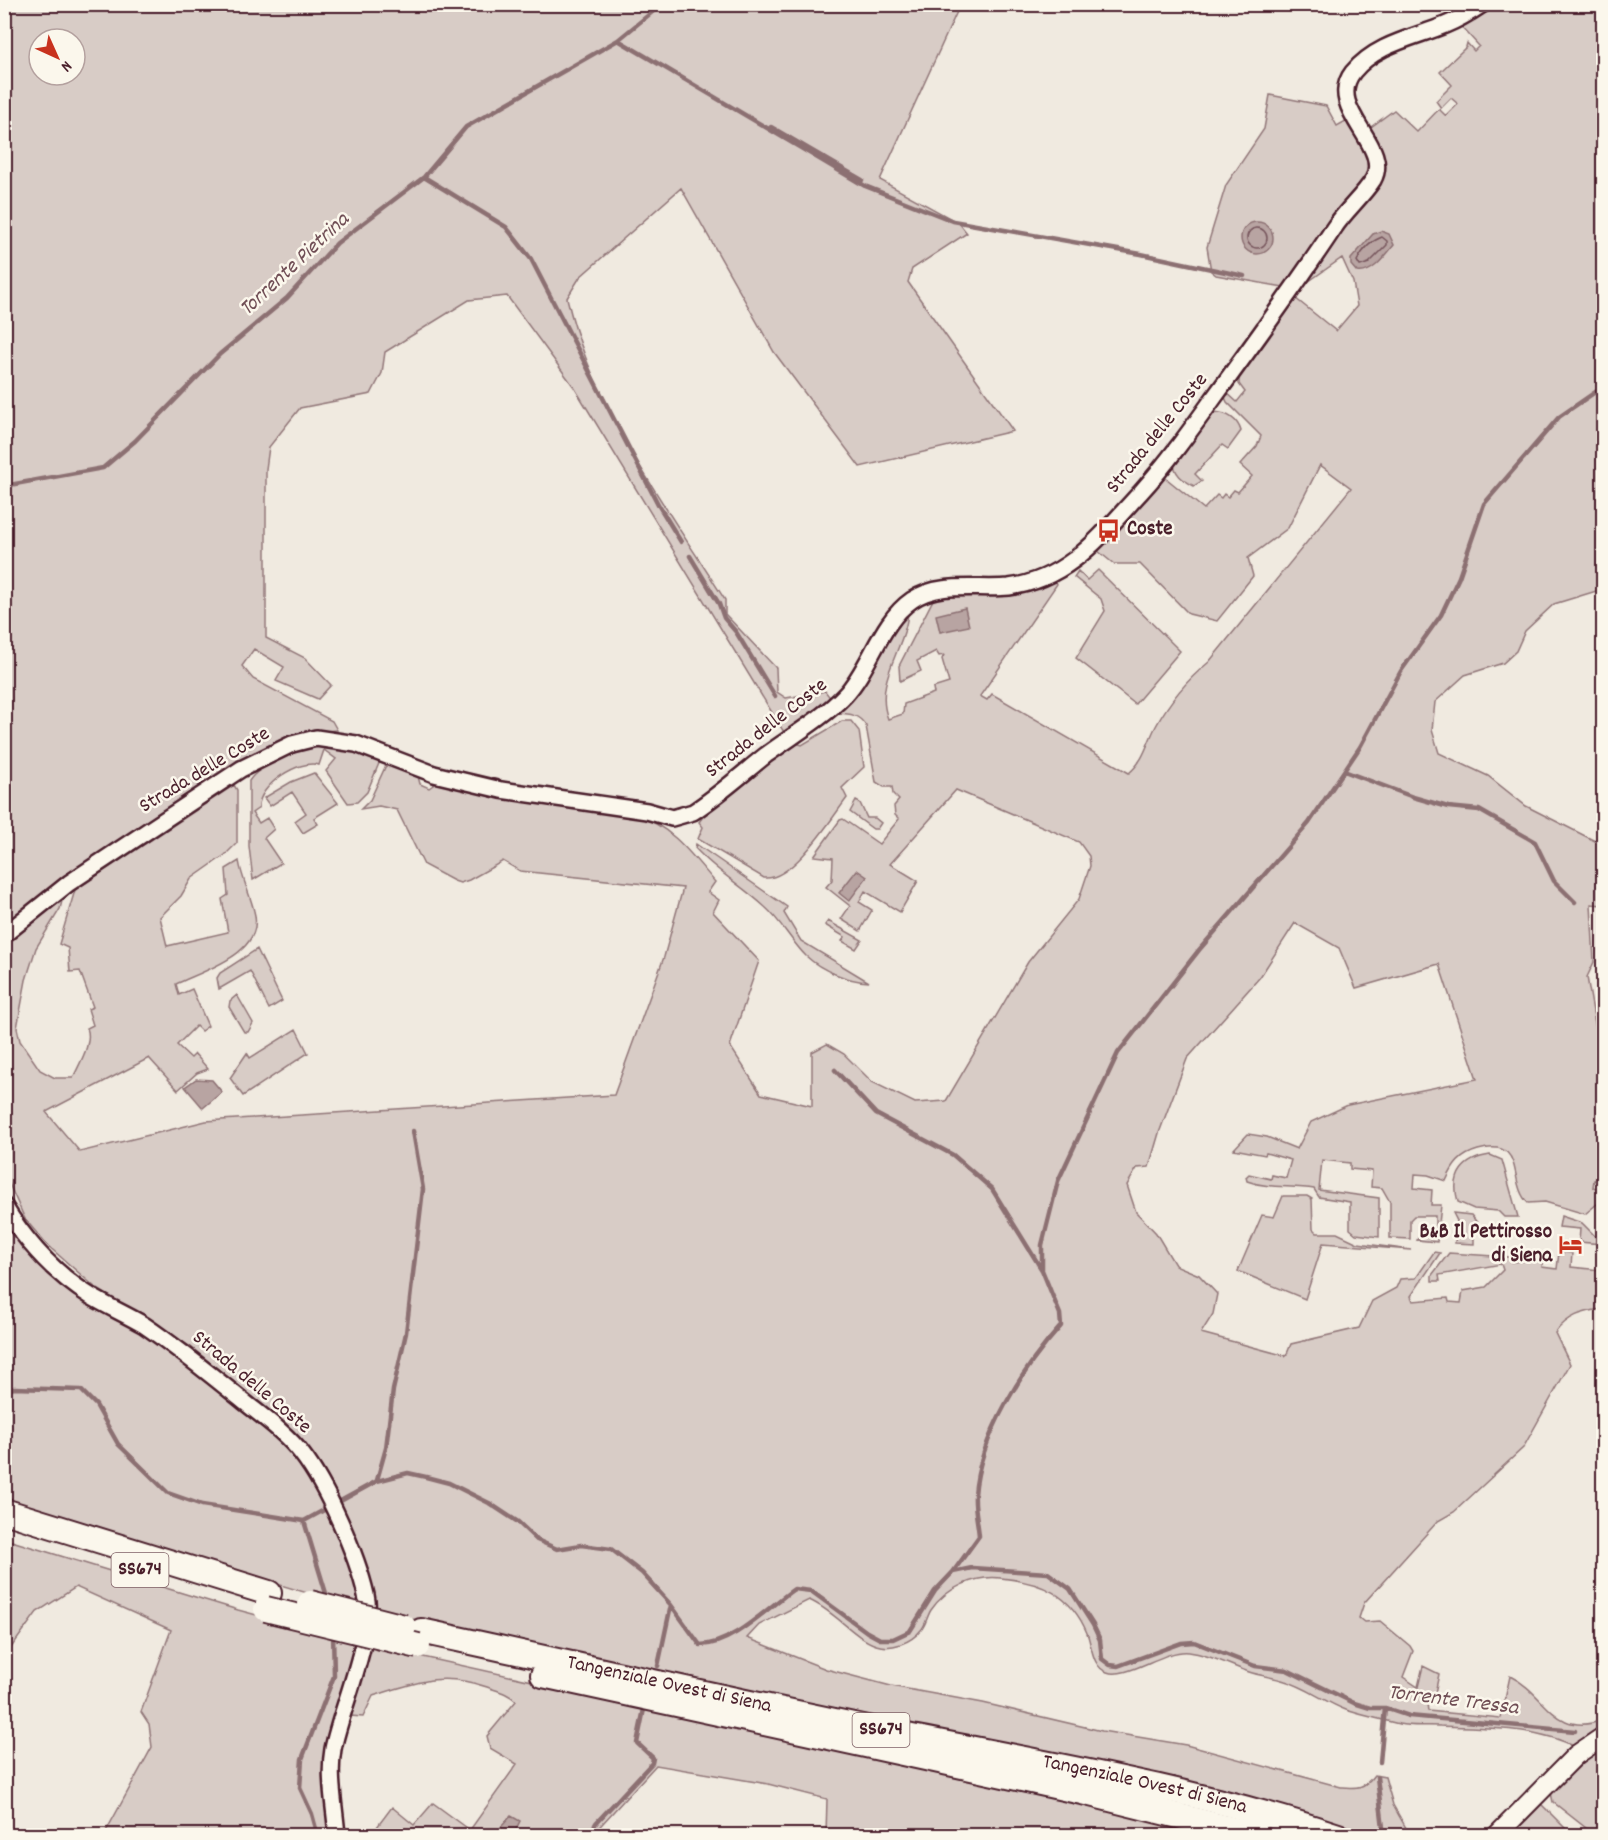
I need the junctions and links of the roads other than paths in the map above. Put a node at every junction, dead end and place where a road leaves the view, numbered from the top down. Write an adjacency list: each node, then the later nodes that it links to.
1 (1483, 4): 2 (street, Strada delle Coste)
2 (4, 935)
3 (4, 1206): 7 (street, Strada delle Coste)
4 (11, 1521): 5 (highway, Tangenziale Ovest di Siena / SS674, bridge)
5 (420, 1639): 8 (highway, Tangenziale Ovest di Siena / SS674); 9 (highway, Tangenziale Ovest di Siena / SS674)
6 (1604, 1737): 10 (street)
7 (337, 1836)
8 (1259, 1836)
9 (1338, 1836)
10 (1496, 1836)

